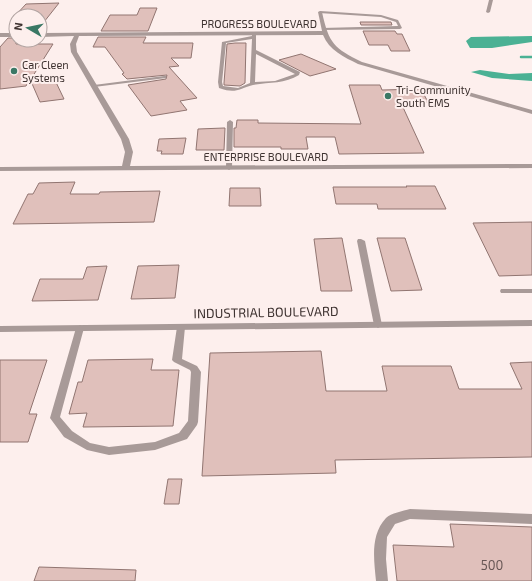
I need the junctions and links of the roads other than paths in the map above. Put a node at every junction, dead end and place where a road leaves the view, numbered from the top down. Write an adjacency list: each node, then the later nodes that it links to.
1 (491, 0): 3 (street)
2 (320, 12): 4 (street); 4 (lane)
3 (488, 12)
4 (323, 31): 7 (street, PROGRESS BOULEVARD); 12 (street, PROGRESS BOULEVARD)
5 (48, 35): 6 (street, PROGRESS BOULEVARD)
6 (77, 35): 7 (street, PROGRESS BOULEVARD); 11 (street)
7 (254, 35): 8 (lane); 10 (lane)
8 (254, 51): 10 (lane); 10 (lane)
9 (164, 77): 11 (lane)
10 (252, 84)
11 (94, 86): 16 (street)
12 (532, 112)
13 (230, 122): 15 (lane)
14 (532, 166): 15 (street, ENTERPRISE BOULEVARD)
15 (229, 168): 16 (street, ENTERPRISE BOULEVARD)
16 (125, 169): 17 (street, ENTERPRISE BOULEVARD)
17 (0, 170)
18 (361, 241): 22 (lane)
19 (504, 291): 20 (lane)
20 (532, 291)
21 (532, 323): 22 (street, INDUSTRIAL BOULEVARD)
22 (378, 324): 23 (street, INDUSTRIAL BOULEVARD)
23 (181, 327): 24 (street, INDUSTRIAL BOULEVARD); 24 (lane)
24 (80, 328): 25 (street, INDUSTRIAL BOULEVARD)
25 (0, 329)
26 (532, 518): 27 (lane)
27 (382, 581)

